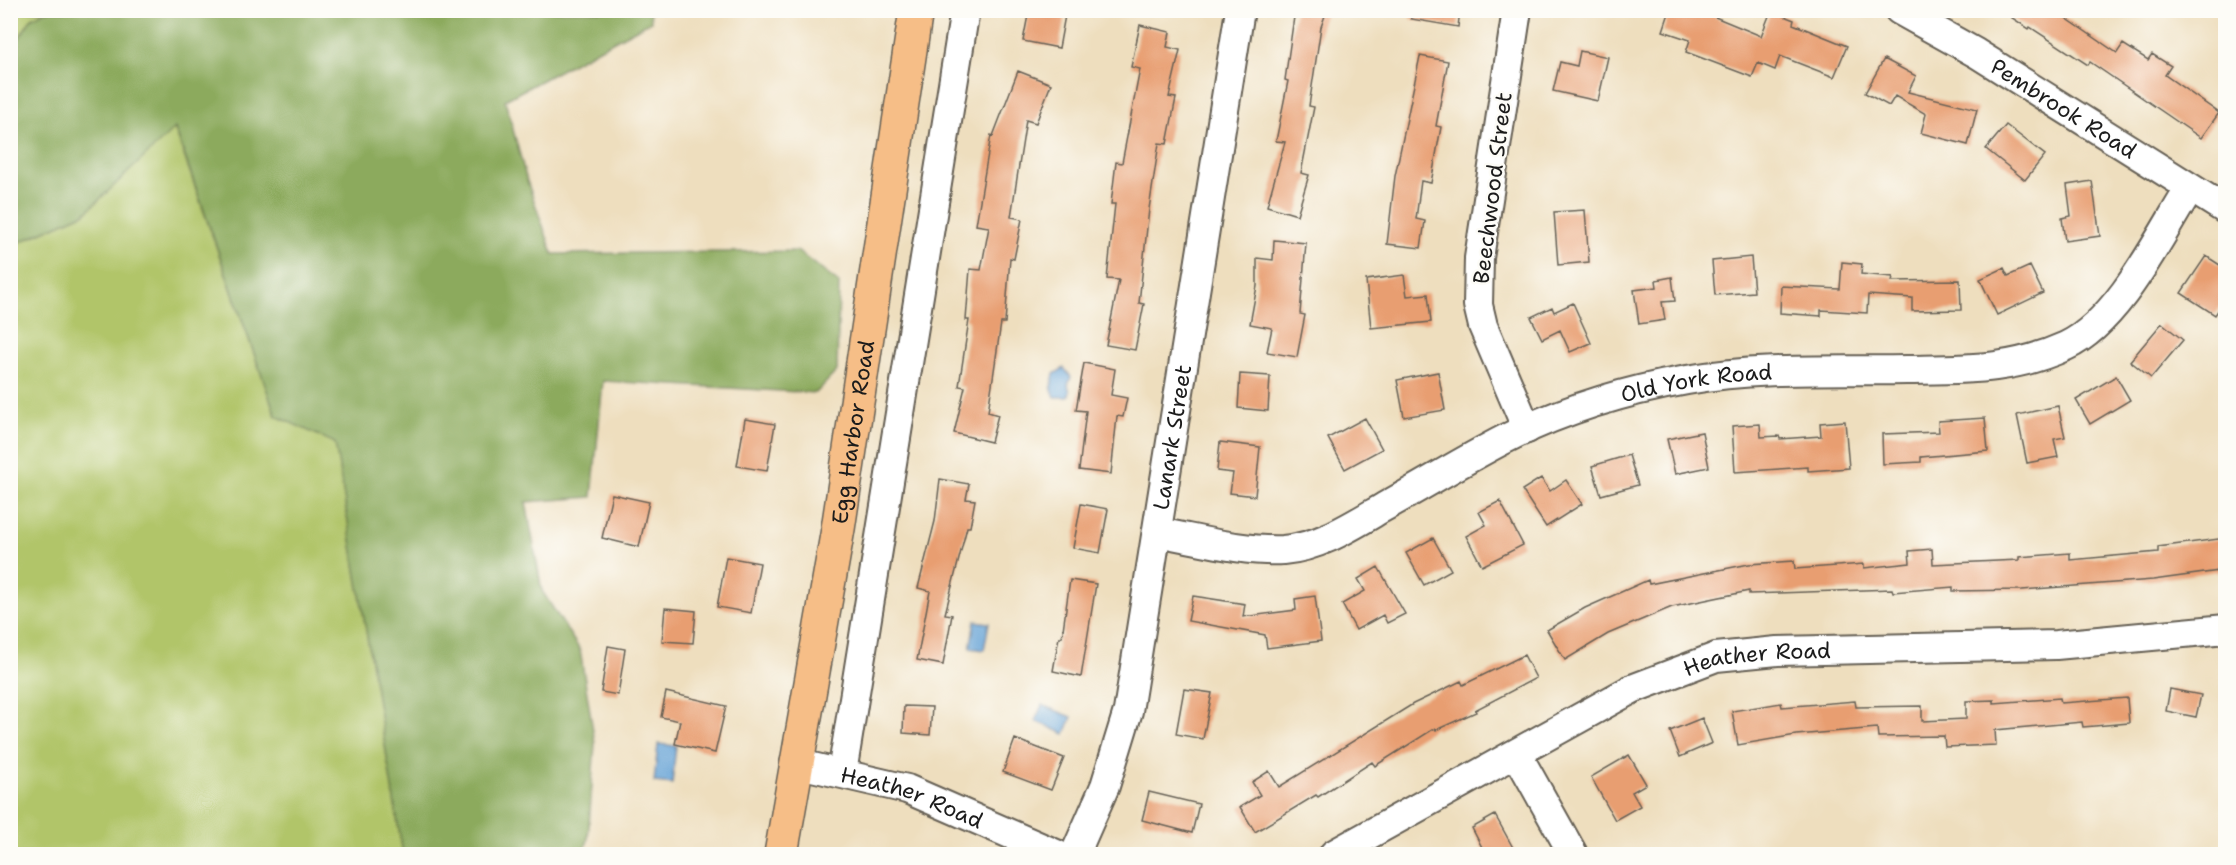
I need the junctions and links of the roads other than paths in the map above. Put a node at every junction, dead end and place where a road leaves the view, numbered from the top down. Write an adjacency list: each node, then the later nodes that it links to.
1 (916, 10): 12 (main road, Egg Harbor Road)
2 (965, 10): 13 (street)
3 (1240, 10): 9 (street, Lanark Street)
4 (1516, 10): 8 (street, Beechwood Street)
5 (1899, 10): 6 (street, Pembrook Road)
6 (2190, 188): 7 (street, Pembrook Road); 8 (street, Old York Road)
7 (2226, 210)
8 (1527, 429): 9 (street, Old York Road)
9 (1157, 532): 16 (street, Lanark Street)
10 (2226, 629): 11 (street, Heather Road)
11 (1517, 754): 17 (street, Heather Road); 18 (street)
12 (795, 763): 13 (street, Heather Road); 14 (main road, Egg Harbor Road)
13 (842, 773): 15 (street, Heather Road)
14 (781, 855)
15 (1056, 855)
16 (1075, 855)
17 (1334, 855)
18 (1573, 855)

